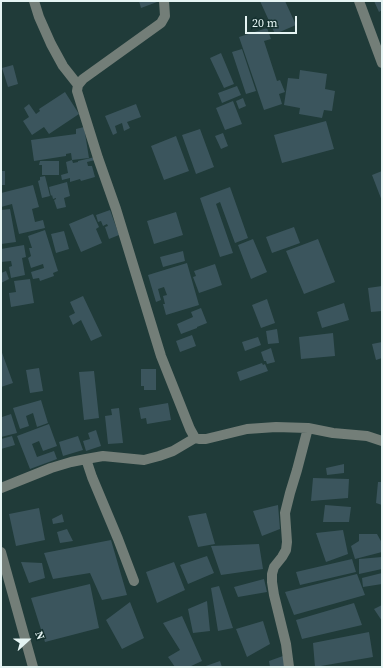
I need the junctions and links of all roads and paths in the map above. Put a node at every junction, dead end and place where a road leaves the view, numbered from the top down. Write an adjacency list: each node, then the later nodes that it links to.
1 (34, 1): 5 (street)
2 (164, 1): 5 (street)
3 (359, 1): 4 (street)
4 (382, 63)
5 (78, 85): 7 (street)
6 (308, 428): 7 (street); 8 (street); 14 (street)
7 (195, 438): 9 (street)
8 (382, 441)
9 (86, 459): 10 (street); 12 (street)
10 (1, 488)
11 (1, 552): 13 (street)
12 (134, 581)
13 (33, 667)
14 (289, 667)

